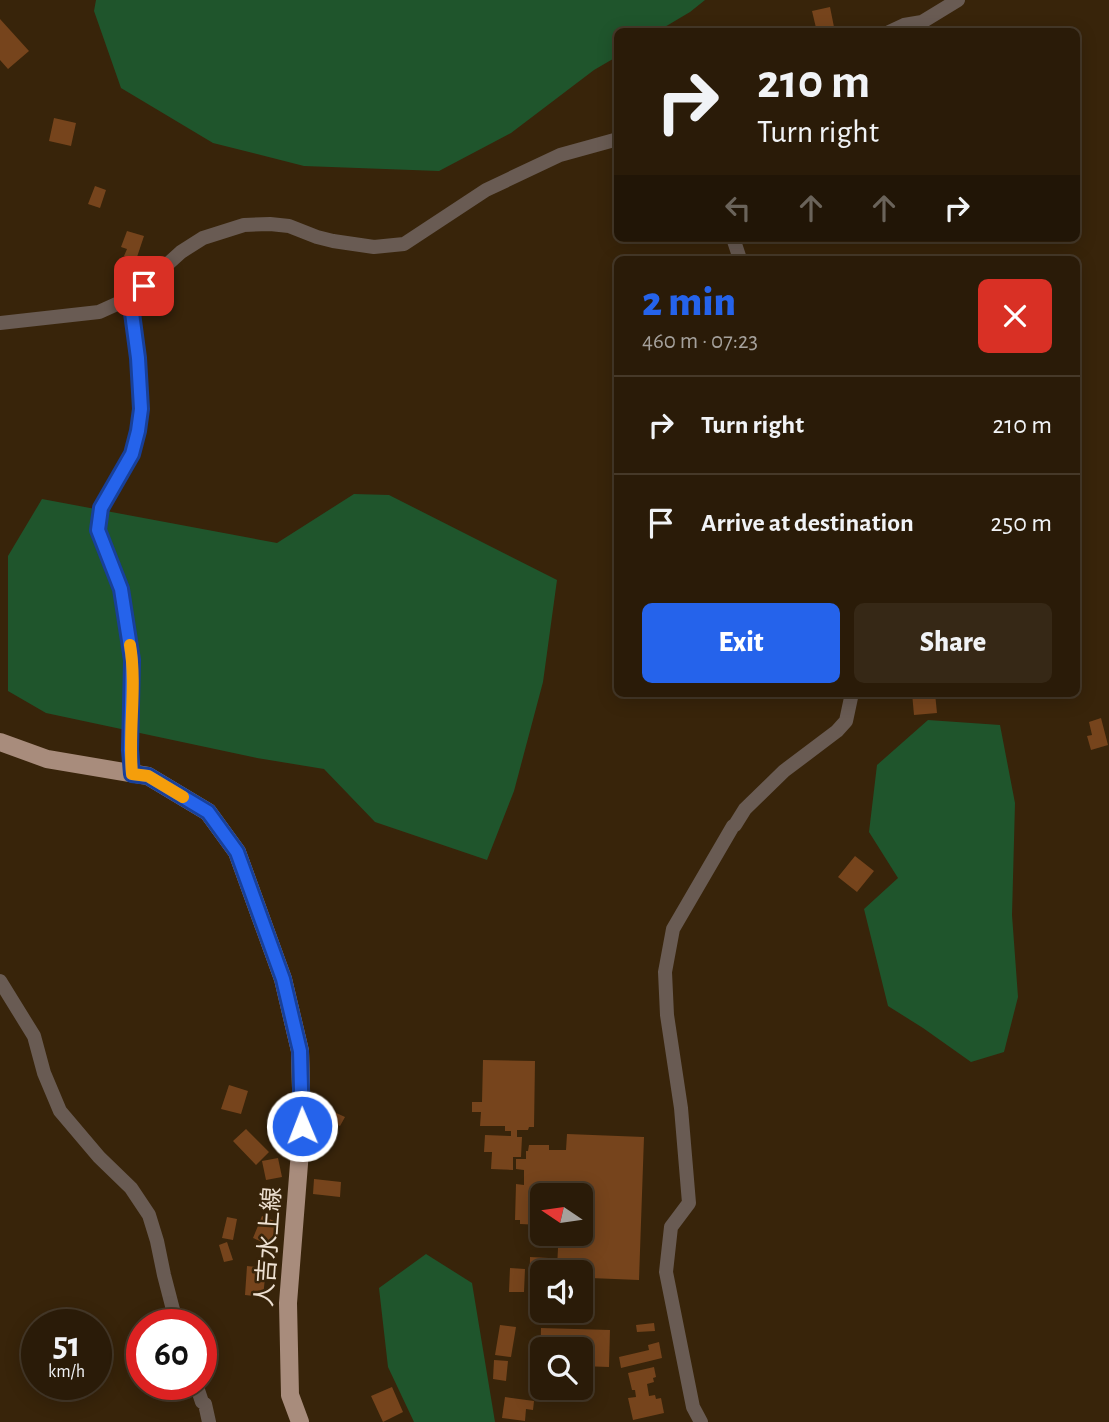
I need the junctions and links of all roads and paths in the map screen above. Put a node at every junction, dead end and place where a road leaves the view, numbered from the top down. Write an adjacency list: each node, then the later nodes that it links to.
1 (958, 0): 2 (street)
2 (898, 28)
3 (614, 140): 4 (street)
4 (130, 298): 5 (street); 8 (street)
5 (0, 323)
6 (851, 697): 14 (street)
7 (0, 742): 8 (main road, 人吉水上線)
8 (132, 774): 13 (main road, 人吉水上線)
9 (0, 981): 10 (street)
10 (173, 1309)
11 (201, 1400): 12 (street)
12 (209, 1422)
13 (300, 1422)
14 (701, 1422)

